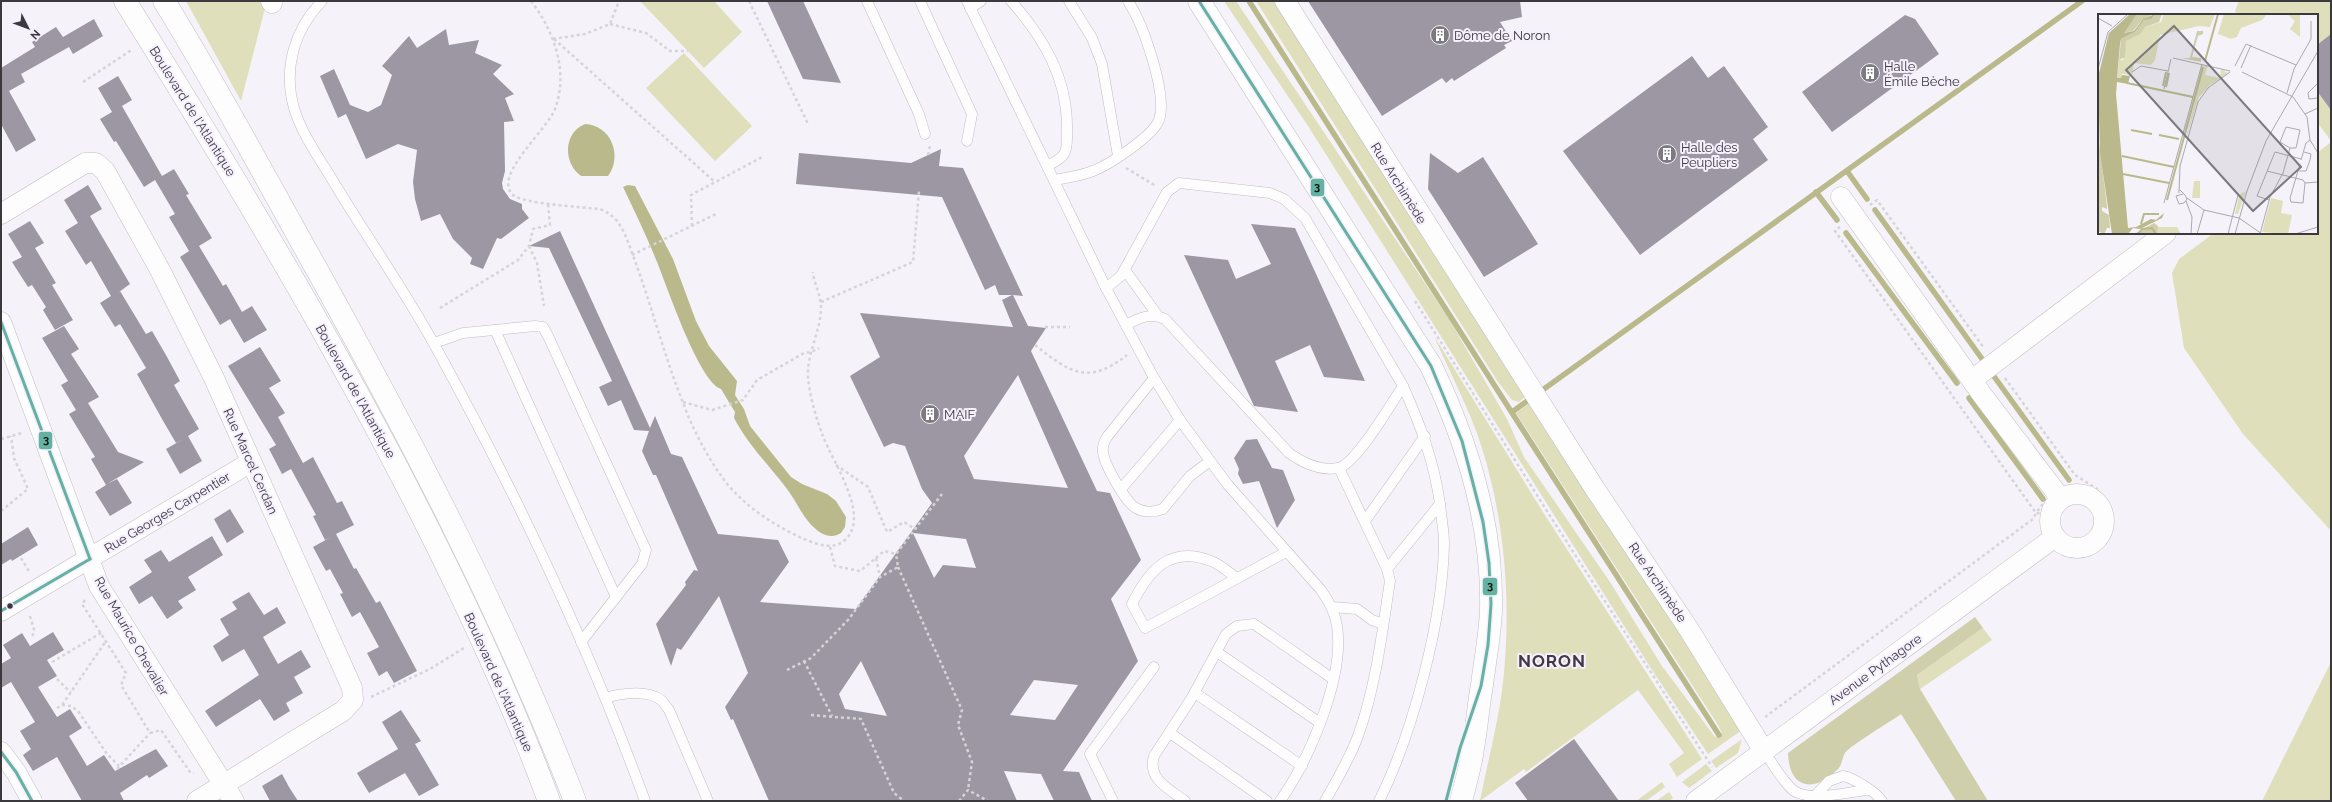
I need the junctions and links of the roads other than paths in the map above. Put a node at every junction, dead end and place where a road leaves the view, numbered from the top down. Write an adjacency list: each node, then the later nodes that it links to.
1 (125, 1): 69 (main road, Boulevard de l'Atlantique)
2 (164, 1): 70 (main road, Boulevard de l'Atlantique)
3 (322, 1): 27 (lane)
4 (867, 1): 13 (lane)
5 (920, 1): 14 (lane)
6 (981, 1): 12 (lane)
7 (1011, 1): 16 (lane)
8 (1069, 1): 15 (lane)
9 (1128, 1): 15 (lane)
10 (1199, 1): 53 (main road)
11 (1285, 1): 58 (street, Rue Archimède)
12 (968, 4): 16 (lane)
13 (925, 134)
14 (967, 141)
15 (1115, 158): 17 (lane)
16 (1047, 166): 17 (lane)
17 (1054, 180): 22 (lane)
18 (1841, 197): 29 (street)
19 (1, 214): 34 (street, Rue Marcel Cerdan)
20 (2165, 234): 29 (street)
21 (1125, 270): 22 (lane); 23 (lane); 30 (lane)
22 (1106, 288): 25 (lane)
23 (1158, 316): 25 (lane); 35 (lane)
24 (1, 322): 42 (street, Rue Maurice Chevalier)
25 (1126, 325): 28 (lane)
26 (495, 330): 27 (lane); 45 (lane); 45 (lane)
27 (434, 343): 49 (lane)
28 (1154, 378): 31 (lane); 36 (lane)
29 (1972, 380): 38 (street)
30 (1403, 386): 32 (lane); 35 (lane)
31 (1180, 420): 33 (lane); 36 (lane)
32 (1425, 436): 37 (lane); 39 (lane)
33 (1210, 461): 36 (lane); 41 (lane)
34 (251, 462): 42 (street, Rue Georges Carpentier); 62 (street, Rue Marcel Cerdan)
35 (1339, 468): 39 (lane)
36 (1121, 489)
37 (1440, 504): 43 (lane); 78 (lane)
38 (2049, 509): 40 (street); 40 (street)
39 (1365, 521): 43 (lane)
40 (2055, 537): 58 (street, Avenue Pythagore)
41 (1286, 552): 44 (lane); 46 (lane)
42 (90, 559): 47 (street, Rue Georges Carpentier); 62 (street, Rue Maurice Chevalier)
43 (1387, 569): 48 (lane)
44 (1237, 578): 44 (lane)
45 (616, 597): 49 (lane)
46 (1332, 606): 48 (lane); 52 (lane)
47 (1, 611)
48 (1383, 624): 77 (lane)
49 (581, 642): 55 (lane)
50 (1217, 652): 52 (lane); 54 (lane); 56 (lane)
51 (1154, 667): 73 (lane)
52 (1333, 679): 56 (lane)
53 (1481, 686): 79 (main road); 80 (main road)
54 (1195, 693): 57 (lane); 60 (lane)
55 (606, 698): 71 (lane); 72 (lane)
56 (1320, 722): 60 (lane)
57 (1170, 733): 74 (lane); 75 (lane)
58 (1764, 751): 64 (lane); 81 (street, Avenue Pythagore)
59 (1, 752): 67 (street)
60 (1302, 766): 76 (lane)
61 (1, 774): 66 (street)
62 (223, 784): 65 (street); 68 (street, Rue Maurice Chevalier)
63 (1868, 790): 64 (lane); 64 (lane); 82 (lane)
64 (1814, 797)
65 (199, 800)
66 (21, 801)
67 (32, 801)
68 (234, 801)
69 (549, 801)
70 (575, 801)
71 (645, 801)
72 (708, 801)
73 (1112, 801)
74 (1185, 801)
75 (1267, 801)
76 (1280, 801)
77 (1325, 801)
78 (1379, 801)
79 (1446, 801)
80 (1461, 801)
81 (1696, 801)
82 (1882, 801)

